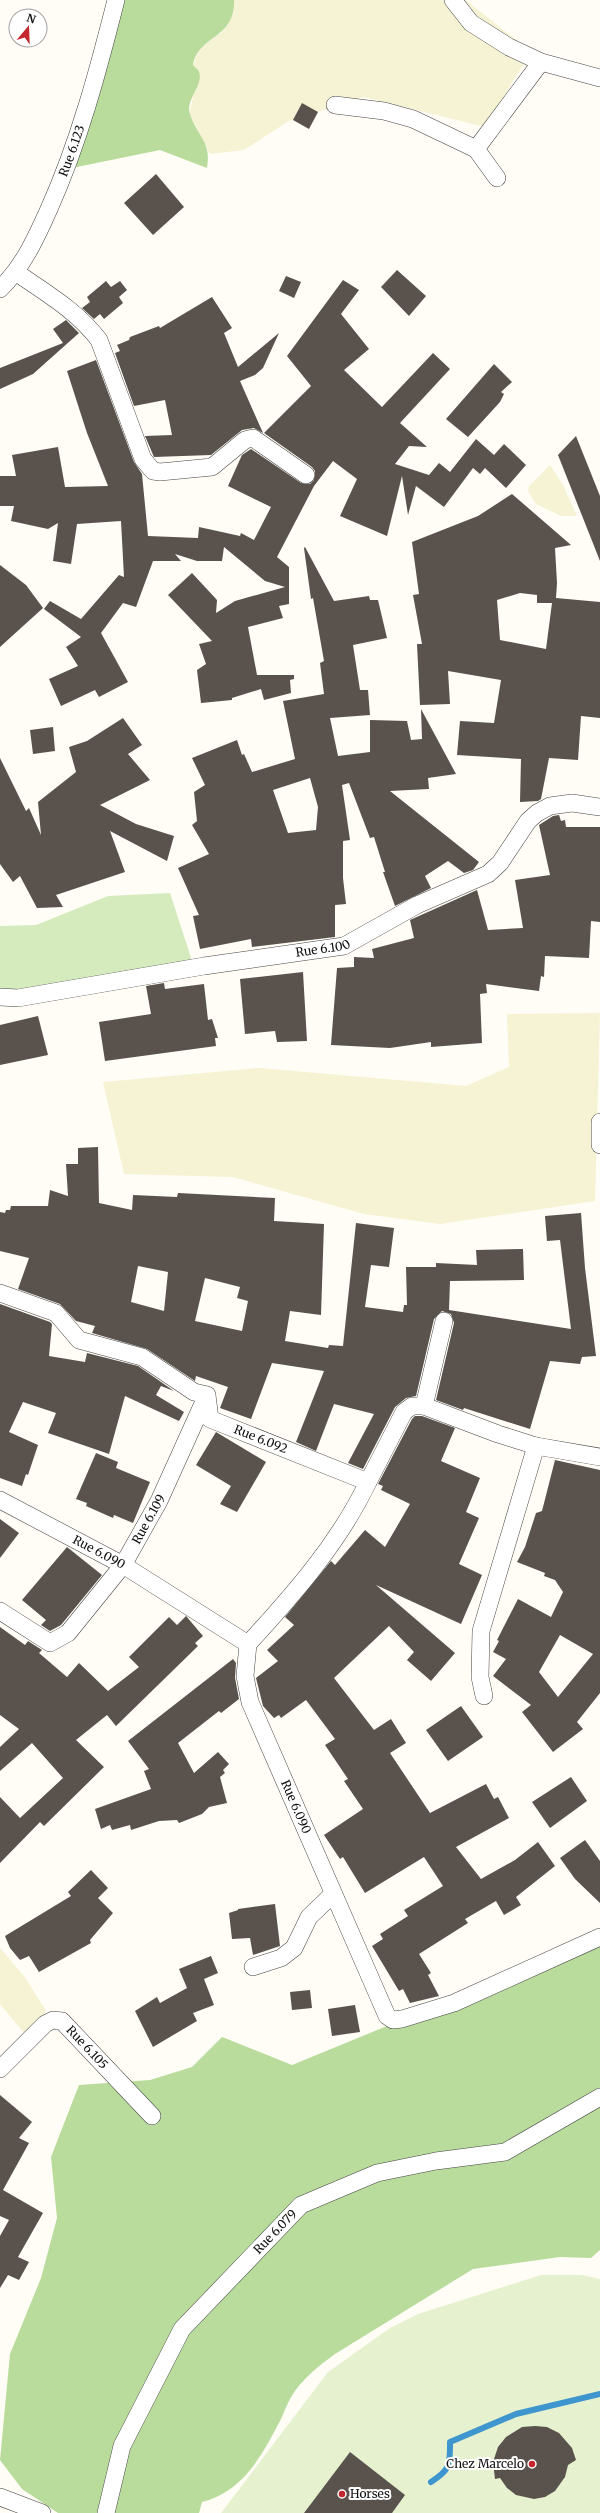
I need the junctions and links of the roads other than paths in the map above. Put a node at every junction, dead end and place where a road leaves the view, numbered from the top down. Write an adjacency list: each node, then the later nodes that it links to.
1 (116, 0): 8 (street, Rue 6.123)
2 (453, 0): 3 (street)
3 (541, 62): 4 (street); 6 (street)
4 (600, 78)
5 (335, 105): 6 (street)
6 (476, 149): 7 (street)
7 (497, 178)
8 (17, 273): 9 (street, Rue 6.123); 10 (street)
9 (0, 289)
10 (306, 475)
11 (600, 807): 12 (street, Rue 6.100)
12 (0, 997)
13 (600, 1122): 14 (street)
14 (600, 1145)
15 (0, 1293): 17 (street)
16 (444, 1321): 18 (street)
17 (207, 1394): 21 (street, Rue 6.092); 23 (street, Rue 6.109)
18 (424, 1406): 19 (street); 21 (street)
19 (536, 1446): 20 (street); 26 (street)
20 (600, 1457)
21 (368, 1482): 25 (street)
22 (0, 1500): 23 (street, Rue 6.090)
23 (123, 1565): 24 (street, Rue 6.109); 25 (street, Rue 6.090)
24 (0, 1611)
25 (248, 1644): 27 (street, Rue 6.090)
26 (484, 1696)
27 (333, 1894): 28 (street, Rue 6.090); 29 (street)
28 (600, 1937)
29 (253, 1967)
30 (0, 2069): 32 (street, Rue 6.105)
31 (600, 2097): 35 (street, Rue 6.079)
32 (152, 2116)
33 (0, 2497): 34 (street)
34 (42, 2513)
35 (106, 2513)

